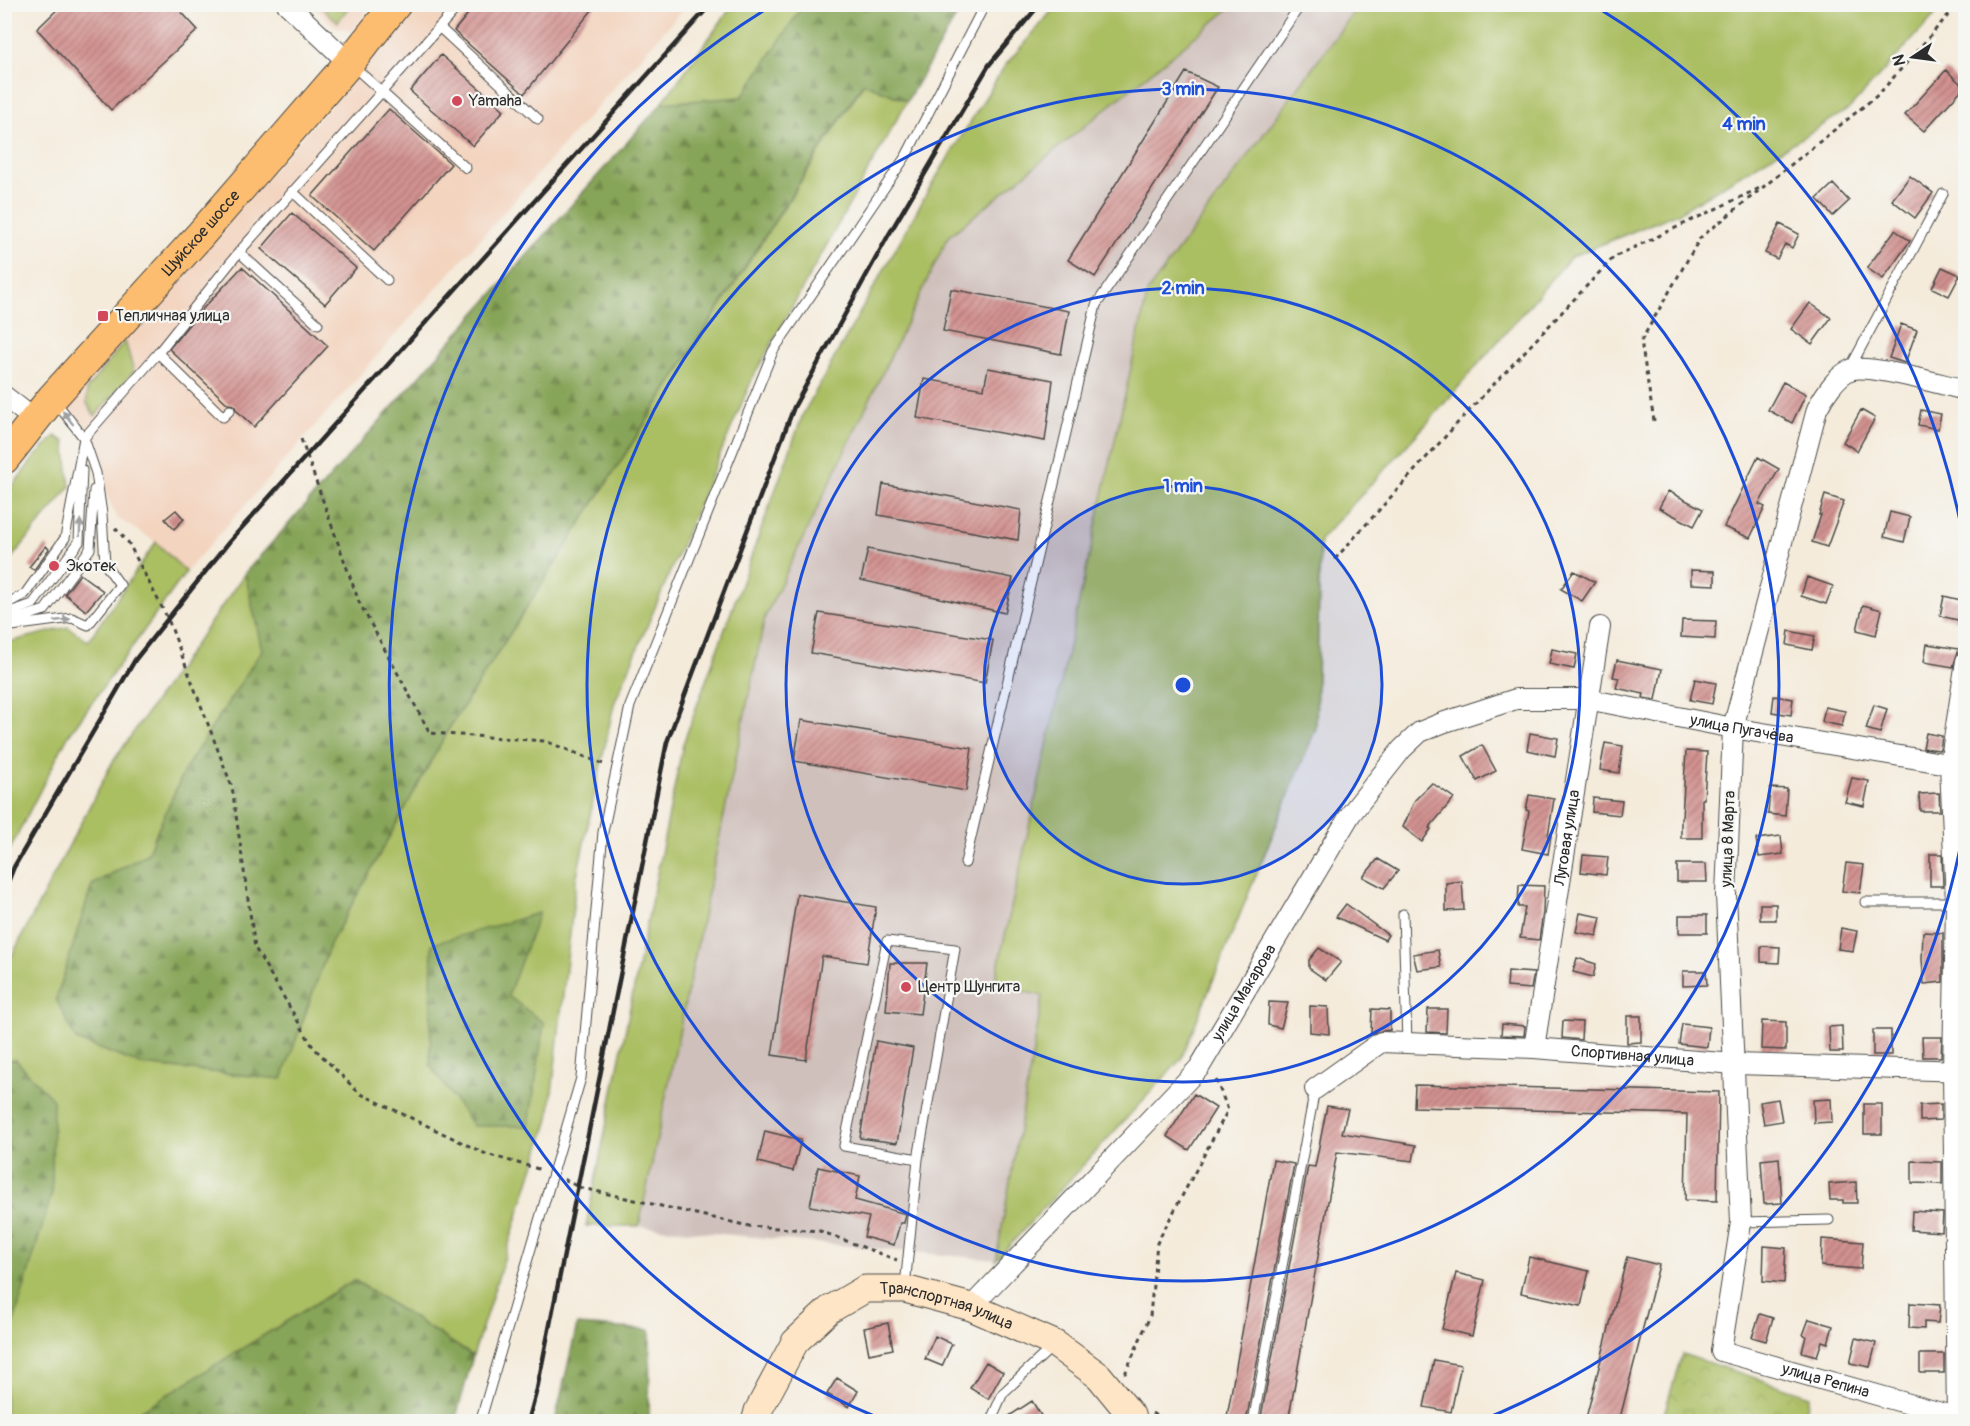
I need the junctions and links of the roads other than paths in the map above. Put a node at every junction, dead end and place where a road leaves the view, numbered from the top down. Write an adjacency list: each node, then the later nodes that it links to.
1 (287, 4): 7 (street)
2 (396, 4): 7 (main road, Шуйское шоссе)
3 (460, 4): 6 (lane)
4 (984, 4): 52 (lane)
5 (1301, 4): 34 (lane)
6 (439, 27): 8 (lane); 9 (lane)
7 (349, 63): 8 (lane); 20 (main road, Шуйское шоссе)
8 (381, 92): 10 (lane); 11 (lane)
9 (538, 119)
10 (466, 168)
11 (292, 191): 13 (lane); 14 (lane)
12 (1943, 194): 17 (lane)
13 (239, 252): 15 (lane); 16 (lane)
14 (387, 280)
15 (318, 324)
16 (158, 353): 21 (lane); 22 (lane)
17 (1849, 370): 18 (street); 32 (street, улица 8 Марта)
18 (1965, 390)
19 (4, 396): 20 (street)
20 (44, 409): 22 (lane, one-way to 20); 23 (main road, Шуйское шоссе)
21 (230, 410)
22 (84, 438): 24 (lane); 25 (lane); 26 (lane, one-way to 22)
23 (4, 459)
24 (96, 473): 27 (lane); 27 (lane, one-way to 24)
25 (4, 605)
26 (4, 614)
27 (4, 625)
28 (1600, 627): 31 (street, Луговая улица)
29 (1965, 661): 33 (street)
30 (1516, 699): 31 (street, улица Пугачёва); 47 (street, улица Макарова)
31 (1587, 699): 32 (street, улица Пугачёва); 39 (street, Луговая улица)
32 (1733, 728): 33 (street, улица Пугачёва); 40 (street, улица 8 Марта)
33 (1958, 766): 36 (street)
34 (965, 863)
35 (1865, 902): 36 (lane)
36 (1956, 902): 41 (street)
37 (1403, 914): 38 (lane)
38 (1407, 1042): 39 (street, Спортивная улица); 42 (street, Спортивная улица)
39 (1534, 1048): 40 (street, Спортивная улица)
40 (1735, 1064): 41 (street, Спортивная улица); 45 (street, улица 8 Марта)
41 (1959, 1071): 51 (street)
42 (1315, 1089): 55 (lane)
43 (918, 1159): 43 (lane); 46 (lane)
44 (1829, 1220): 45 (lane)
45 (1741, 1222): 49 (street, улица 8 Марта)
46 (906, 1276): 47 (main road, Транспортная улица); 53 (main road, Транспортная улица)
47 (971, 1307): 48 (main road, Транспортная улица)
48 (1054, 1344): 50 (main road, Транспортная улица); 54 (lane)
49 (1721, 1351): 51 (street, улица Репина)
50 (1142, 1417)
51 (1960, 1420)
52 (480, 1422)
53 (755, 1422)
54 (990, 1422)
55 (1253, 1422)

